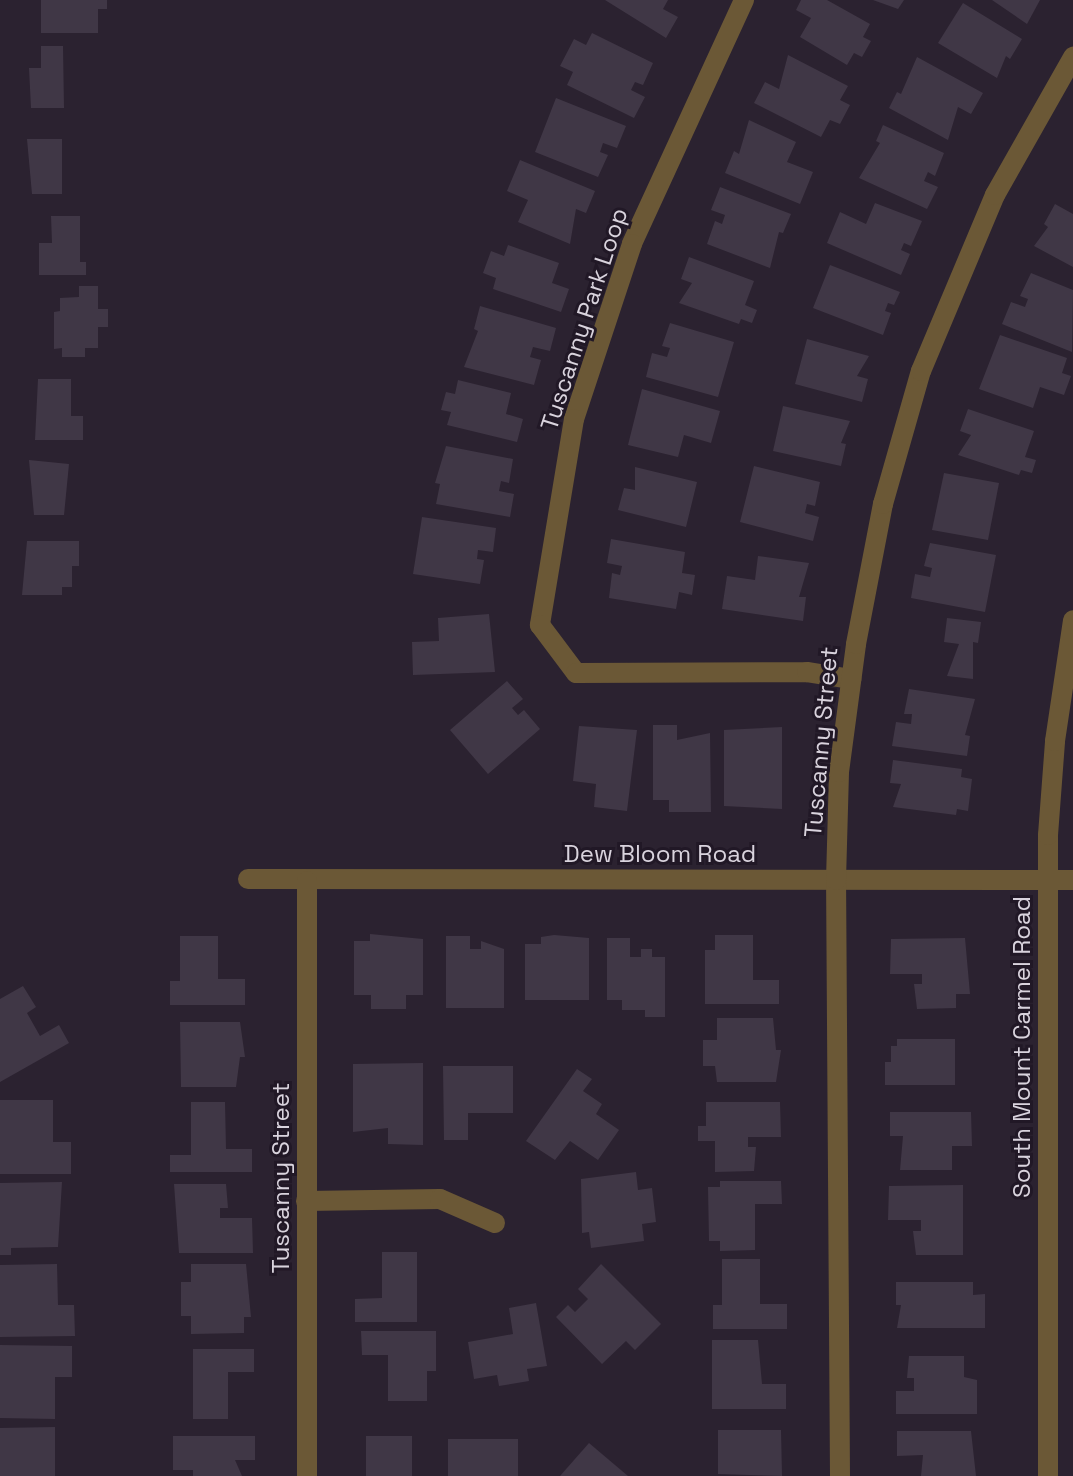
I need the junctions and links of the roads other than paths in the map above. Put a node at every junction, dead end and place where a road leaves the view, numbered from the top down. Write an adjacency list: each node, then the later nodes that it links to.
1 (744, 0): 4 (street, Tuscanny Park Loop)
2 (1073, 57): 4 (street, Tuscanny Street)
3 (1073, 620): 7 (street, South Mount Carmel Road)
4 (851, 679): 6 (street, Tuscanny Street)
5 (248, 879): 9 (street, Dew Bloom Road)
6 (836, 880): 7 (street, Dew Bloom Road); 9 (street, Dew Bloom Road); 13 (street, Tuscanny Street)
7 (1047, 880): 8 (street, Dew Bloom Road); 14 (street, South Mount Carmel Road)
8 (1073, 880)
9 (307, 881): 10 (street, Tuscanny Street)
10 (306, 1201): 11 (street); 12 (street, Tuscanny Street)
11 (495, 1223)
12 (307, 1476)
13 (840, 1476)
14 (1048, 1476)

